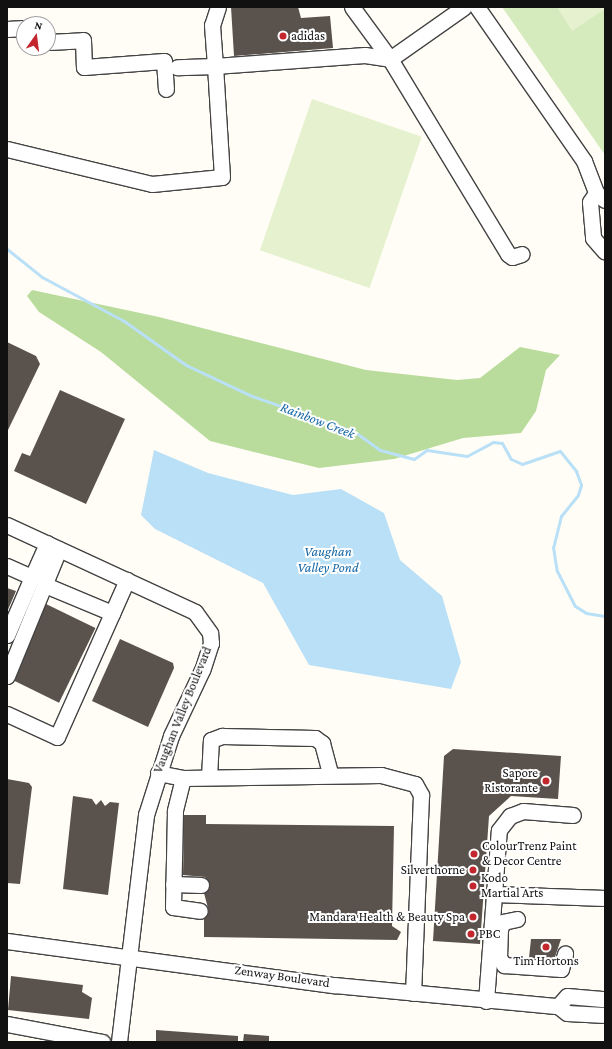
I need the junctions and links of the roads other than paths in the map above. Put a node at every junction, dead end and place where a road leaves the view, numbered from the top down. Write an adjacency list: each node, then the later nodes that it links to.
1 (218, 7): 7 (street)
2 (352, 7): 6 (street)
3 (464, 7): 6 (street)
4 (477, 7): 11 (street)
5 (56, 42): 9 (street)
6 (390, 59): 7 (street); 13 (street)
7 (215, 66): 8 (street); 10 (street)
8 (177, 67)
9 (166, 89)
10 (7, 149)
11 (601, 197): 12 (street)
12 (605, 252)
13 (522, 254)
14 (7, 525): 15 (street, Vaughan Valley Boulevard)
15 (53, 546): 17 (street); 18 (street, Vaughan Valley Boulevard); 19 (street)
16 (7, 566): 17 (street)
17 (32, 576): 21 (street)
18 (126, 580): 20 (street); 24 (street, Vaughan Valley Boulevard)
19 (45, 585): 20 (street); 22 (street)
20 (112, 613): 23 (street)
21 (7, 635)
22 (7, 676)
23 (7, 714)
24 (158, 773): 27 (street); 37 (street, Vaughan Valley Boulevard)
25 (330, 773): 26 (street); 26 (street); 38 (street)
26 (209, 777): 27 (street)
27 (183, 778): 29 (street)
28 (573, 815): 31 (street)
29 (173, 884): 30 (street); 33 (street)
30 (200, 885)
31 (492, 894): 32 (street); 40 (street)
32 (605, 898)
33 (200, 911)
34 (513, 920): 36 (street)
35 (7, 941): 37 (street, Zenway Boulevard)
36 (565, 954)
37 (128, 958): 38 (street, Zenway Boulevard); 45 (street, Vaughan Valley Boulevard)
38 (413, 993): 40 (street, Zenway Boulevard)
39 (605, 998): 41 (street)
40 (486, 1001): 41 (street, Zenway Boulevard)
41 (558, 1006): 42 (street, Zenway Boulevard)
42 (605, 1015)
43 (7, 1024): 44 (street)
44 (102, 1042)
45 (119, 1042)

